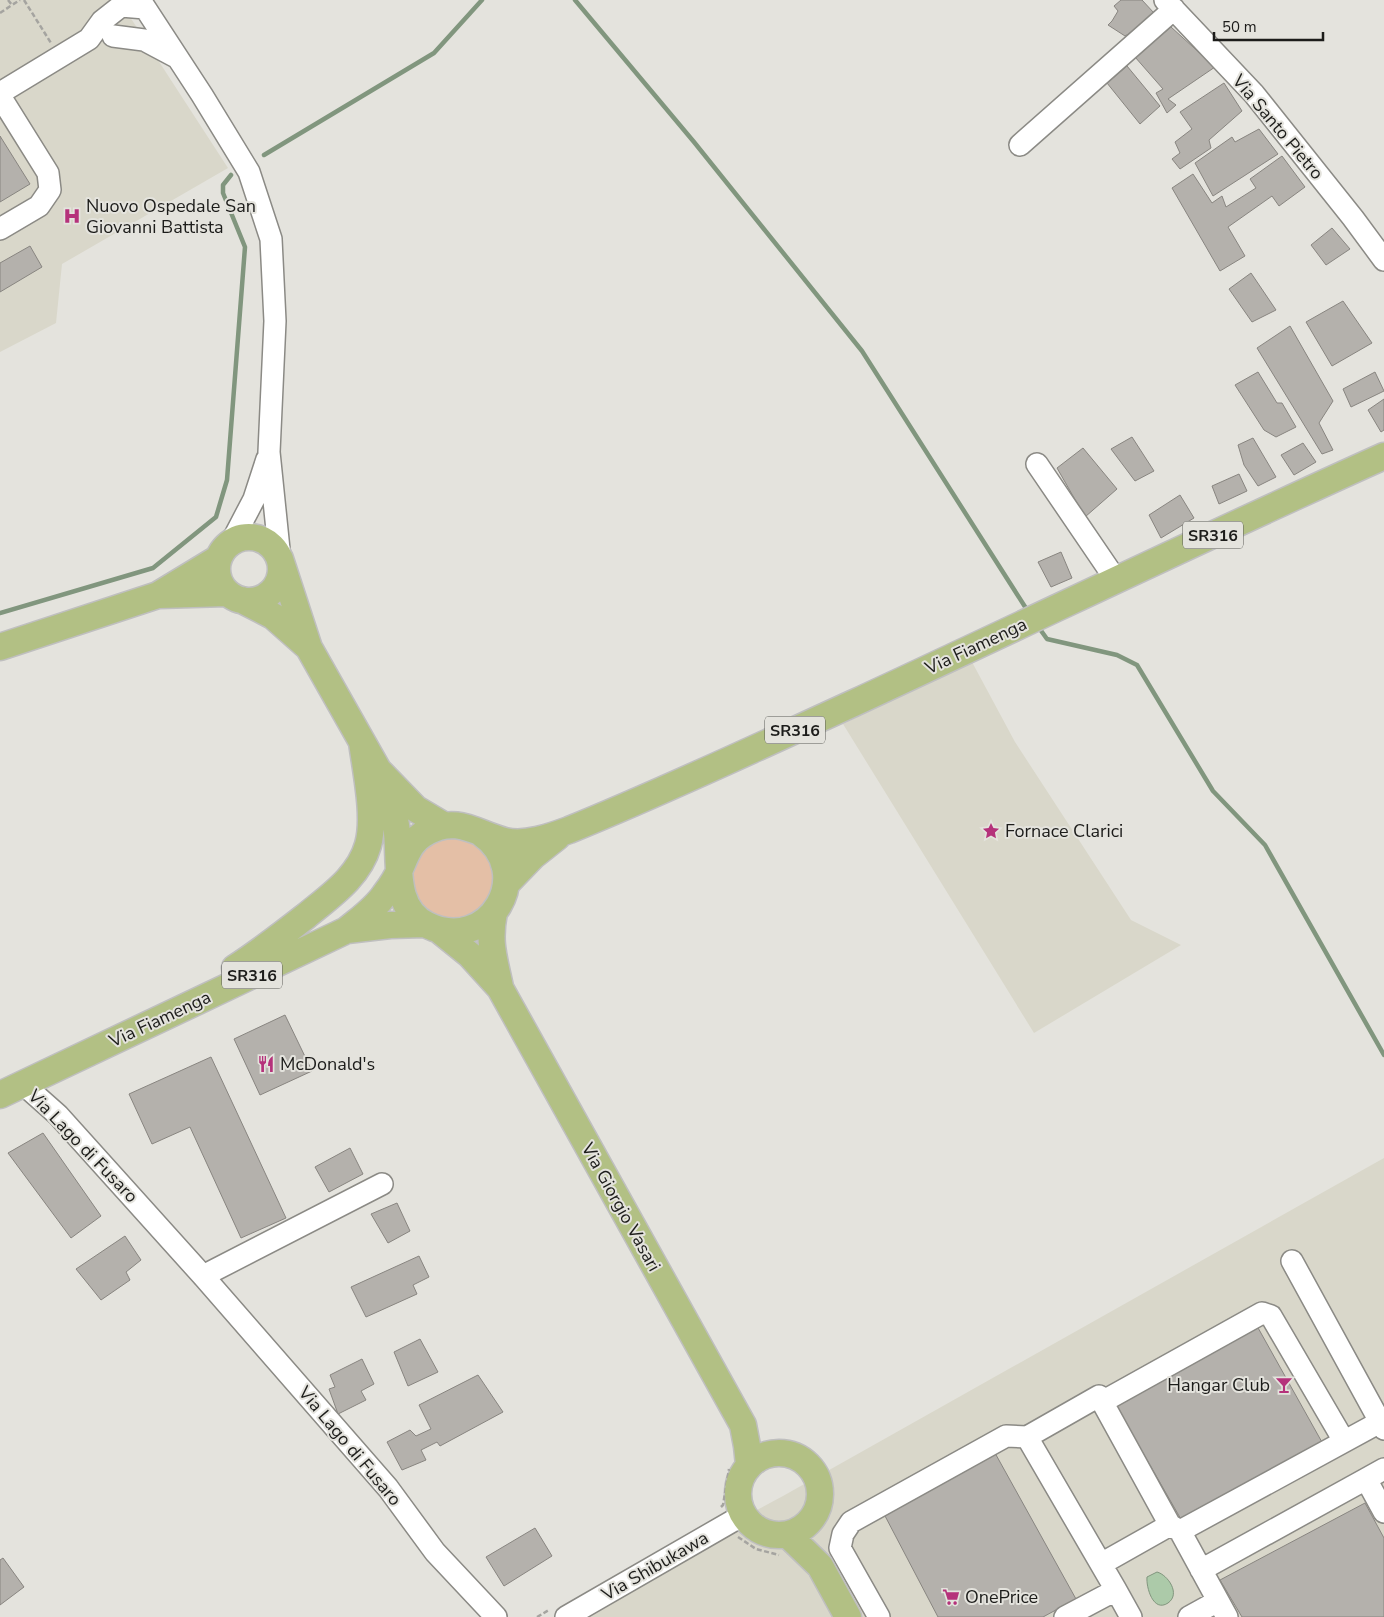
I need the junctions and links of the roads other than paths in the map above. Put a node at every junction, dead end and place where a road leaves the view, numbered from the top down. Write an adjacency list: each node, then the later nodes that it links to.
1 (109, 0): 4 (street)
2 (143, 4): 4 (street); 5 (street)
3 (1169, 5): 7 (street); 9 (street, Via Santo Pietro)
4 (107, 28): 5 (street); 6 (street)
5 (178, 59): 10 (street)
6 (0, 95): 8 (street)
7 (1020, 145)
8 (0, 229)
9 (1384, 260)
10 (269, 452): 13 (street); 14 (street)
11 (1384, 456): 15 (main road, Via Fiamenga / SR316)
12 (1037, 464): 15 (street)
13 (225, 550): 14 (main road); 16 (main road); 17 (main road)
14 (280, 559): 17 (main road); 19 (main road)
15 (1116, 580): 24 (main road, Via Fiamenga / SR316)
16 (158, 595): 17 (main road); 18 (main road)
17 (234, 597): 19 (main road)
18 (0, 647)
19 (309, 648): 20 (main road)
20 (362, 742): 21 (main road); 31 (main road)
21 (378, 770): 22 (main road); 25 (main road)
22 (443, 826): 23 (main road, Via Fiamenga / SR316); 25 (main road, Via Fiamenga / SR316)
23 (476, 830): 24 (main road, Via Fiamenga / SR316); 26 (main road, Via Fiamenga)
24 (565, 832): 26 (main road, Via Fiamenga / SR316)
25 (400, 870): 28 (main road, Via Fiamenga); 29 (main road, Via Fiamenga / SR316)
26 (506, 884): 27 (main road, Via Fiamenga / SR316)
27 (494, 912): 28 (main road, Via Fiamenga / SR316); 30 (main road, Via Giorgio Vasari)
28 (432, 927): 29 (main road, Via Fiamenga / SR316); 30 (main road, Via Giorgio Vasari)
29 (347, 930): 31 (main road, Via Fiamenga / SR316)
30 (500, 988): 38 (main road, Via Giorgio Vasari)
31 (157, 1020): 32 (main road, Via Fiamenga / SR316)
32 (23, 1084): 33 (main road, Via Fiamenga / SR316); 36 (street, Via Lago di Fusaro)
33 (0, 1095)
34 (382, 1184): 36 (street)
35 (1292, 1261): 39 (street)
36 (203, 1276): 56 (street, Via Lago di Fusaro)
37 (1102, 1402): 40 (street); 41 (street); 48 (street)
38 (742, 1425): 42 (main road, Via Giorgio Vasari); 43 (main road, Via Giorgio Vasari)
39 (1382, 1425): 41 (street)
40 (1027, 1437): 50 (street); 58 (street)
41 (1344, 1441): 48 (street)
42 (773, 1453): 43 (main road); 47 (main road)
43 (739, 1467): 46 (main road)
44 (1375, 1474): 45 (street); 52 (street)
45 (1384, 1512)
46 (732, 1520): 49 (main road); 55 (street, Via Shibukawa)
47 (811, 1521): 49 (main road); 51 (main road)
48 (1175, 1528): 50 (street); 52 (street)
49 (784, 1545): 51 (main road)
50 (1101, 1564): 53 (street)
51 (820, 1566): 57 (main road)
52 (1201, 1570): 54 (street)
53 (1116, 1590): 59 (street); 60 (street)
54 (1223, 1609): 61 (street)
55 (560, 1612)
56 (496, 1617)
57 (848, 1617)
58 (879, 1617)
59 (1065, 1617)
60 (1131, 1617)
61 (1188, 1617)

